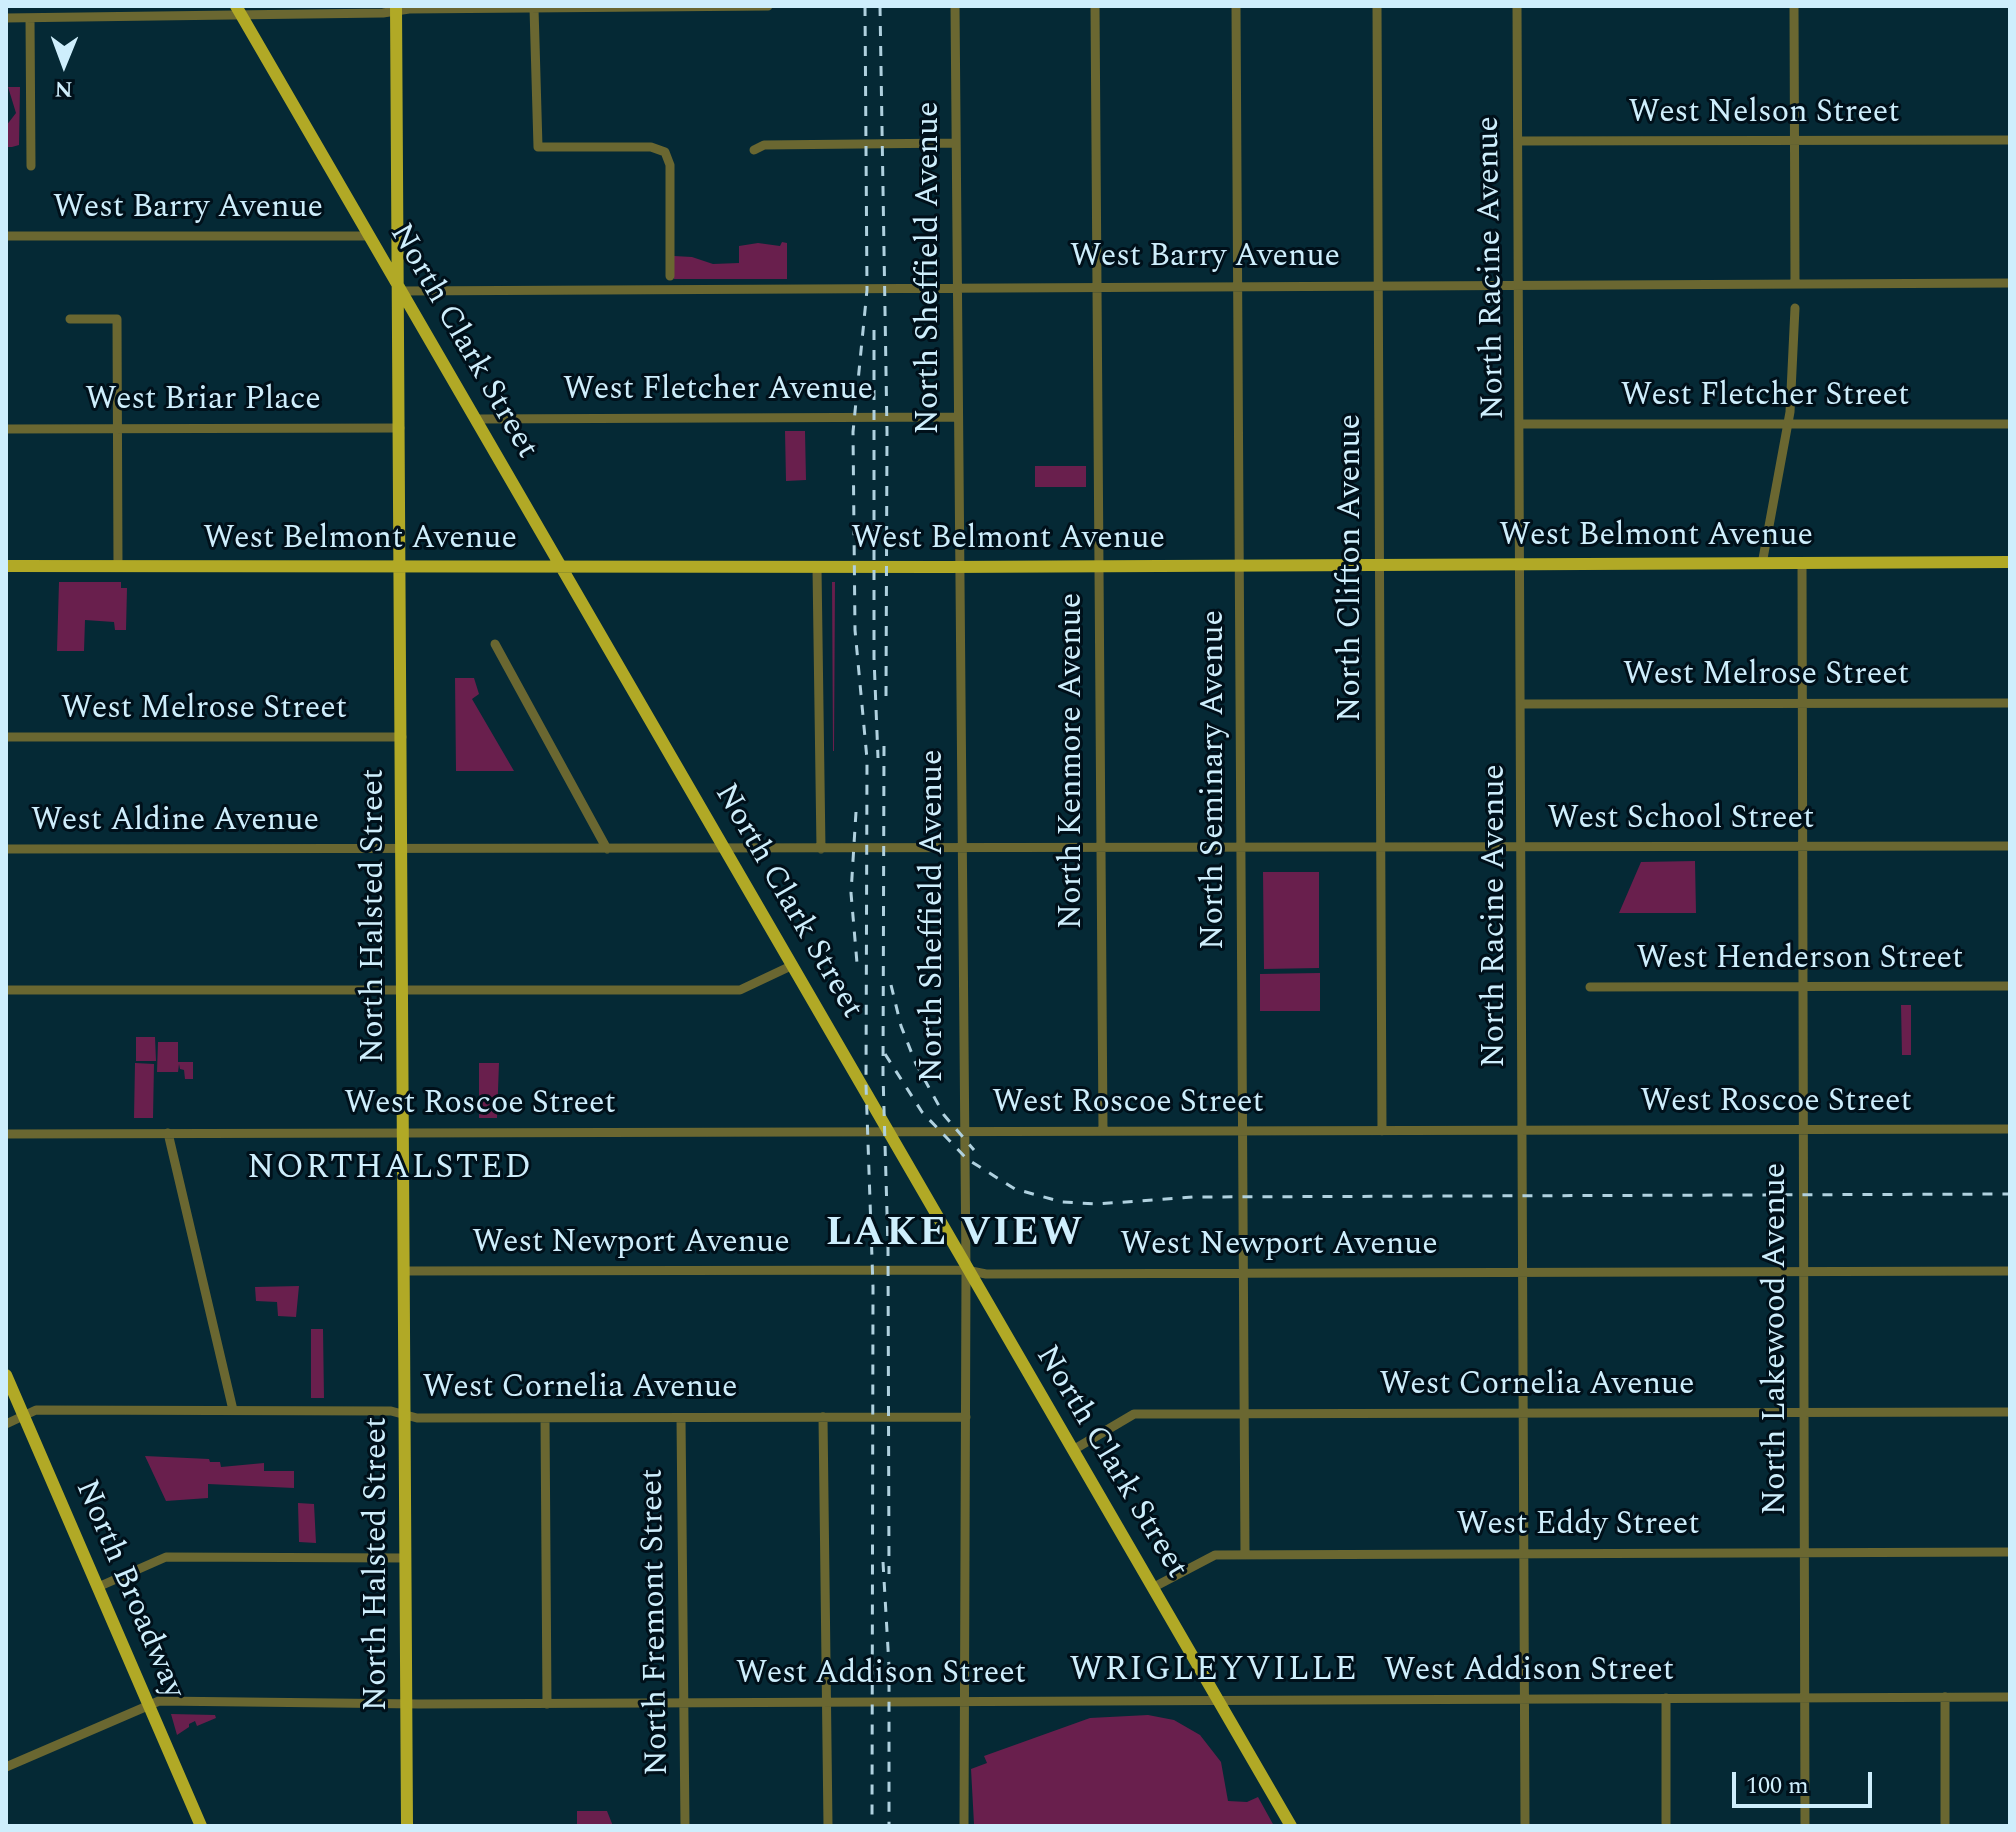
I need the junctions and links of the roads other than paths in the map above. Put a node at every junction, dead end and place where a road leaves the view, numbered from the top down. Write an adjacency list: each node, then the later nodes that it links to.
1 (675, 6): 2 (street); 10 (street)
2 (768, 6)
3 (955, 6): 17 (street, North Sheffield Avenue)
4 (1095, 6): 28 (street, North Kenmore Avenue)
5 (1236, 6): 29 (street, North Seminary Avenue)
6 (1377, 6): 25 (street, North Clifton Avenue)
7 (1517, 6): 15 (street, North Racine Avenue)
8 (1794, 6): 16 (street)
9 (396, 8): 10 (street); 11 (street); 30 (main road, North Halsted Street)
10 (534, 8): 22 (street)
11 (238, 11): 13 (street); 21 (main road, North Clark Street)
12 (6, 18): 13 (street)
13 (30, 18): 19 (street)
14 (2010, 140): 16 (street, West Nelson Street)
15 (1518, 141): 16 (street, West Nelson Street); 26 (street, North Racine Avenue)
16 (1794, 141): 23 (street)
17 (956, 143): 18 (street); 27 (street, North Sheffield Avenue)
18 (754, 150)
19 (31, 166)
20 (6, 236): 21 (street, West Barry Avenue)
21 (370, 236): 30 (main road, North Clark Street)
22 (670, 276)
23 (1795, 283): 24 (street, West Barry Avenue); 26 (street, West Barry Avenue)
24 (2010, 283)
25 (1378, 284): 26 (street, West Barry Avenue); 29 (street, West Barry Avenue); 44 (street, North Clifton Avenue)
26 (1519, 284): 35 (street, North Racine Avenue)
27 (957, 285): 28 (street, West Barry Avenue); 30 (street, West Barry Avenue); 33 (street, North Sheffield Avenue)
28 (1097, 285): 29 (street, West Barry Avenue); 51 (street, North Kenmore Avenue)
29 (1238, 285): 49 (street, North Seminary Avenue)
30 (400, 291): 34 (main road, North Clark Street); 39 (main road, North Halsted Street)
31 (1795, 308): 36 (street)
32 (70, 319): 38 (street)
33 (958, 417): 34 (street, West Fletcher Avenue); 50 (street, North Sheffield Avenue)
34 (477, 419): 52 (main road, North Clark Street)
35 (1521, 424): 36 (street, West Fletcher Street); 45 (street, North Racine Avenue)
36 (1787, 424): 37 (street, West Fletcher Street); 43 (street)
37 (2010, 424)
38 (117, 428): 39 (street, West Briar Place); 40 (street, West Briar Place); 47 (street)
39 (400, 428): 48 (main road, North Halsted Street)
40 (6, 429)
41 (2010, 562): 42 (main road, West Belmont Avenue)
42 (1802, 563): 43 (main road, West Belmont Avenue); 55 (street, North Lakewood Avenue)
43 (1762, 564): 45 (main road, West Belmont Avenue)
44 (1379, 565): 45 (main road, West Belmont Avenue); 49 (main road, West Belmont Avenue); 64 (street, North Clifton Avenue)
45 (1522, 565): 57 (street, North Racine Avenue)
46 (6, 566): 47 (main road, West Belmont Avenue)
47 (118, 566): 48 (main road, West Belmont Avenue)
48 (401, 566): 52 (main road, West Belmont Avenue); 59 (main road, North Halsted Street)
49 (1240, 566): 51 (main road, West Belmont Avenue); 63 (street, North Seminary Avenue)
50 (959, 567): 51 (main road, West Belmont Avenue); 53 (main road, West Belmont Avenue); 71 (street, North Sheffield Avenue)
51 (1099, 567): 62 (street, North Kenmore Avenue)
52 (563, 568): 53 (main road, West Belmont Avenue); 69 (main road, North Clark Street)
53 (817, 568): 70 (street)
54 (495, 644): 68 (street)
55 (1802, 703): 56 (street, West Melrose Street); 57 (street, West Melrose Street); 61 (street, North Lakewood Avenue)
56 (2010, 703)
57 (1522, 704): 65 (street, North Racine Avenue)
58 (6, 737): 59 (street, West Melrose Street)
59 (402, 737): 67 (main road, North Halsted Street)
60 (2010, 846): 61 (street, West School Street)
61 (1803, 847): 65 (street, West School Street); 75 (street, North Lakewood Avenue)
62 (1101, 848): 63 (street, West School Street); 71 (street, West School Street); 81 (street, North Kenmore Avenue)
63 (1242, 848): 64 (street, West School Street); 82 (street, North Seminary Avenue)
64 (1381, 848): 65 (street, West School Street); 83 (street, North Clifton Avenue)
65 (1523, 848): 79 (street, North Racine Avenue)
66 (6, 849): 67 (street, West Aldine Avenue)
67 (402, 849): 68 (street, West Aldine Avenue); 77 (main road, North Halsted Street)
68 (607, 849): 69 (street, West Aldine Avenue)
69 (727, 849): 70 (street, West School Street); 72 (main road, North Clark Street)
70 (821, 849): 71 (street, West School Street)
71 (961, 849): 86 (street, North Sheffield Avenue)
72 (793, 965): 77 (street); 85 (main road, North Clark Street)
73 (2010, 986): 75 (street, West Henderson Street)
74 (1590, 987): 75 (street, West Henderson Street)
75 (1803, 987): 80 (street, North Lakewood Avenue)
76 (6, 990): 77 (street)
77 (403, 990): 84 (main road, North Halsted Street)
78 (2010, 1129): 80 (street, West Roscoe Street)
79 (1523, 1130): 80 (street, West Roscoe Street); 83 (street, West Roscoe Street); 94 (street, North Racine Avenue)
80 (1803, 1130): 92 (street, North Lakewood Avenue)
81 (1103, 1131): 82 (street, West Roscoe Street); 86 (street, West Roscoe Street)
82 (1243, 1131): 83 (street, West Roscoe Street); 93 (street, North Seminary Avenue)
83 (1382, 1131)
84 (403, 1132): 85 (street, West Roscoe Street); 87 (street, West Roscoe Street); 90 (main road, North Halsted Street)
85 (889, 1132): 86 (street, West Roscoe Street); 89 (main road, North Clark Street)
86 (963, 1132): 89 (street, North Sheffield Avenue)
87 (168, 1133): 88 (street, West Roscoe Street); 96 (street)
88 (6, 1134)
89 (966, 1270): 90 (street, West Newport Avenue); 93 (street, West Newport Avenue); 104 (street, North Sheffield Avenue); 108 (main road, North Clark Street)
90 (404, 1271): 99 (main road, North Halsted Street)
91 (2010, 1271): 92 (street, West Newport Avenue)
92 (1804, 1272): 94 (street, West Newport Avenue); 98 (street, North Lakewood Avenue)
93 (1244, 1273): 94 (street, West Newport Avenue); 100 (street, North Seminary Avenue)
94 (1524, 1273): 101 (street, North Racine Avenue)
95 (6, 1375): 102 (main road, North Broadway)
96 (233, 1410): 99 (street, West Cornelia Avenue); 102 (street, West Cornelia Avenue)
97 (2010, 1412): 98 (street, West Cornelia Avenue)
98 (1804, 1413): 101 (street, West Cornelia Avenue); 109 (street, North Lakewood Avenue)
99 (404, 1414): 105 (street, West Cornelia Avenue); 113 (main road, North Halsted Street)
100 (1245, 1414): 101 (street, West Cornelia Avenue); 108 (street, West Cornelia Avenue); 112 (street, North Seminary Avenue)
101 (1524, 1414): 111 (street, North Racine Avenue)
102 (24, 1416): 107 (street, West Cornelia Avenue); 114 (main road, North Broadway)
103 (823, 1417): 104 (street, West Cornelia Avenue); 106 (street, West Cornelia Avenue); 125 (street)
104 (966, 1417): 122 (street, North Sheffield Avenue)
105 (545, 1418): 106 (street, West Cornelia Avenue); 126 (street)
106 (681, 1418): 124 (street, North Fremont Street)
107 (6, 1424)
108 (1073, 1450): 115 (main road, North Clark Street)
109 (1804, 1552): 110 (street, West Eddy Street); 111 (street, West Eddy Street); 116 (street, North Lakewood Avenue)
110 (2010, 1552)
111 (1525, 1553): 112 (street, West Eddy Street); 119 (street, North Racine Avenue)
112 (1245, 1554): 115 (street, West Eddy Street)
113 (405, 1558): 114 (street); 123 (main road, North Halsted Street)
114 (98, 1587): 127 (main road, North Broadway)
115 (1154, 1587): 121 (main road, North Clark Street)
116 (1805, 1697): 117 (street, West Addison Street); 120 (street, West Addison Street); 137 (street, North Lakewood Avenue)
117 (1945, 1697): 118 (street, West Addison Street); 138 (street)
118 (2010, 1697)
119 (1525, 1698): 120 (street, West Addison Street); 121 (street, West Addison Street); 135 (street, North Racine Avenue)
120 (1666, 1698): 136 (street)
121 (1219, 1700): 122 (street, West Addison Street); 134 (main road, North Clark Street)
122 (965, 1702): 125 (street, West Addison Street); 133 (street, North Sheffield Avenue)
123 (406, 1703): 126 (street, West Addison Street); 127 (street, West Addison Street); 130 (main road, North Halsted Street)
124 (684, 1703): 125 (street, West Addison Street); 126 (street, West Addison Street); 131 (street, North Fremont Street)
125 (827, 1703): 132 (street)
126 (547, 1704)
127 (150, 1705): 128 (street, West Addison Street); 129 (main road, North Broadway)
128 (6, 1767)
129 (201, 1826)
130 (407, 1826)
131 (685, 1826)
132 (828, 1826)
133 (964, 1826)
134 (1291, 1826)
135 (1525, 1826)
136 (1666, 1826)
137 (1805, 1826)
138 (1945, 1826)

